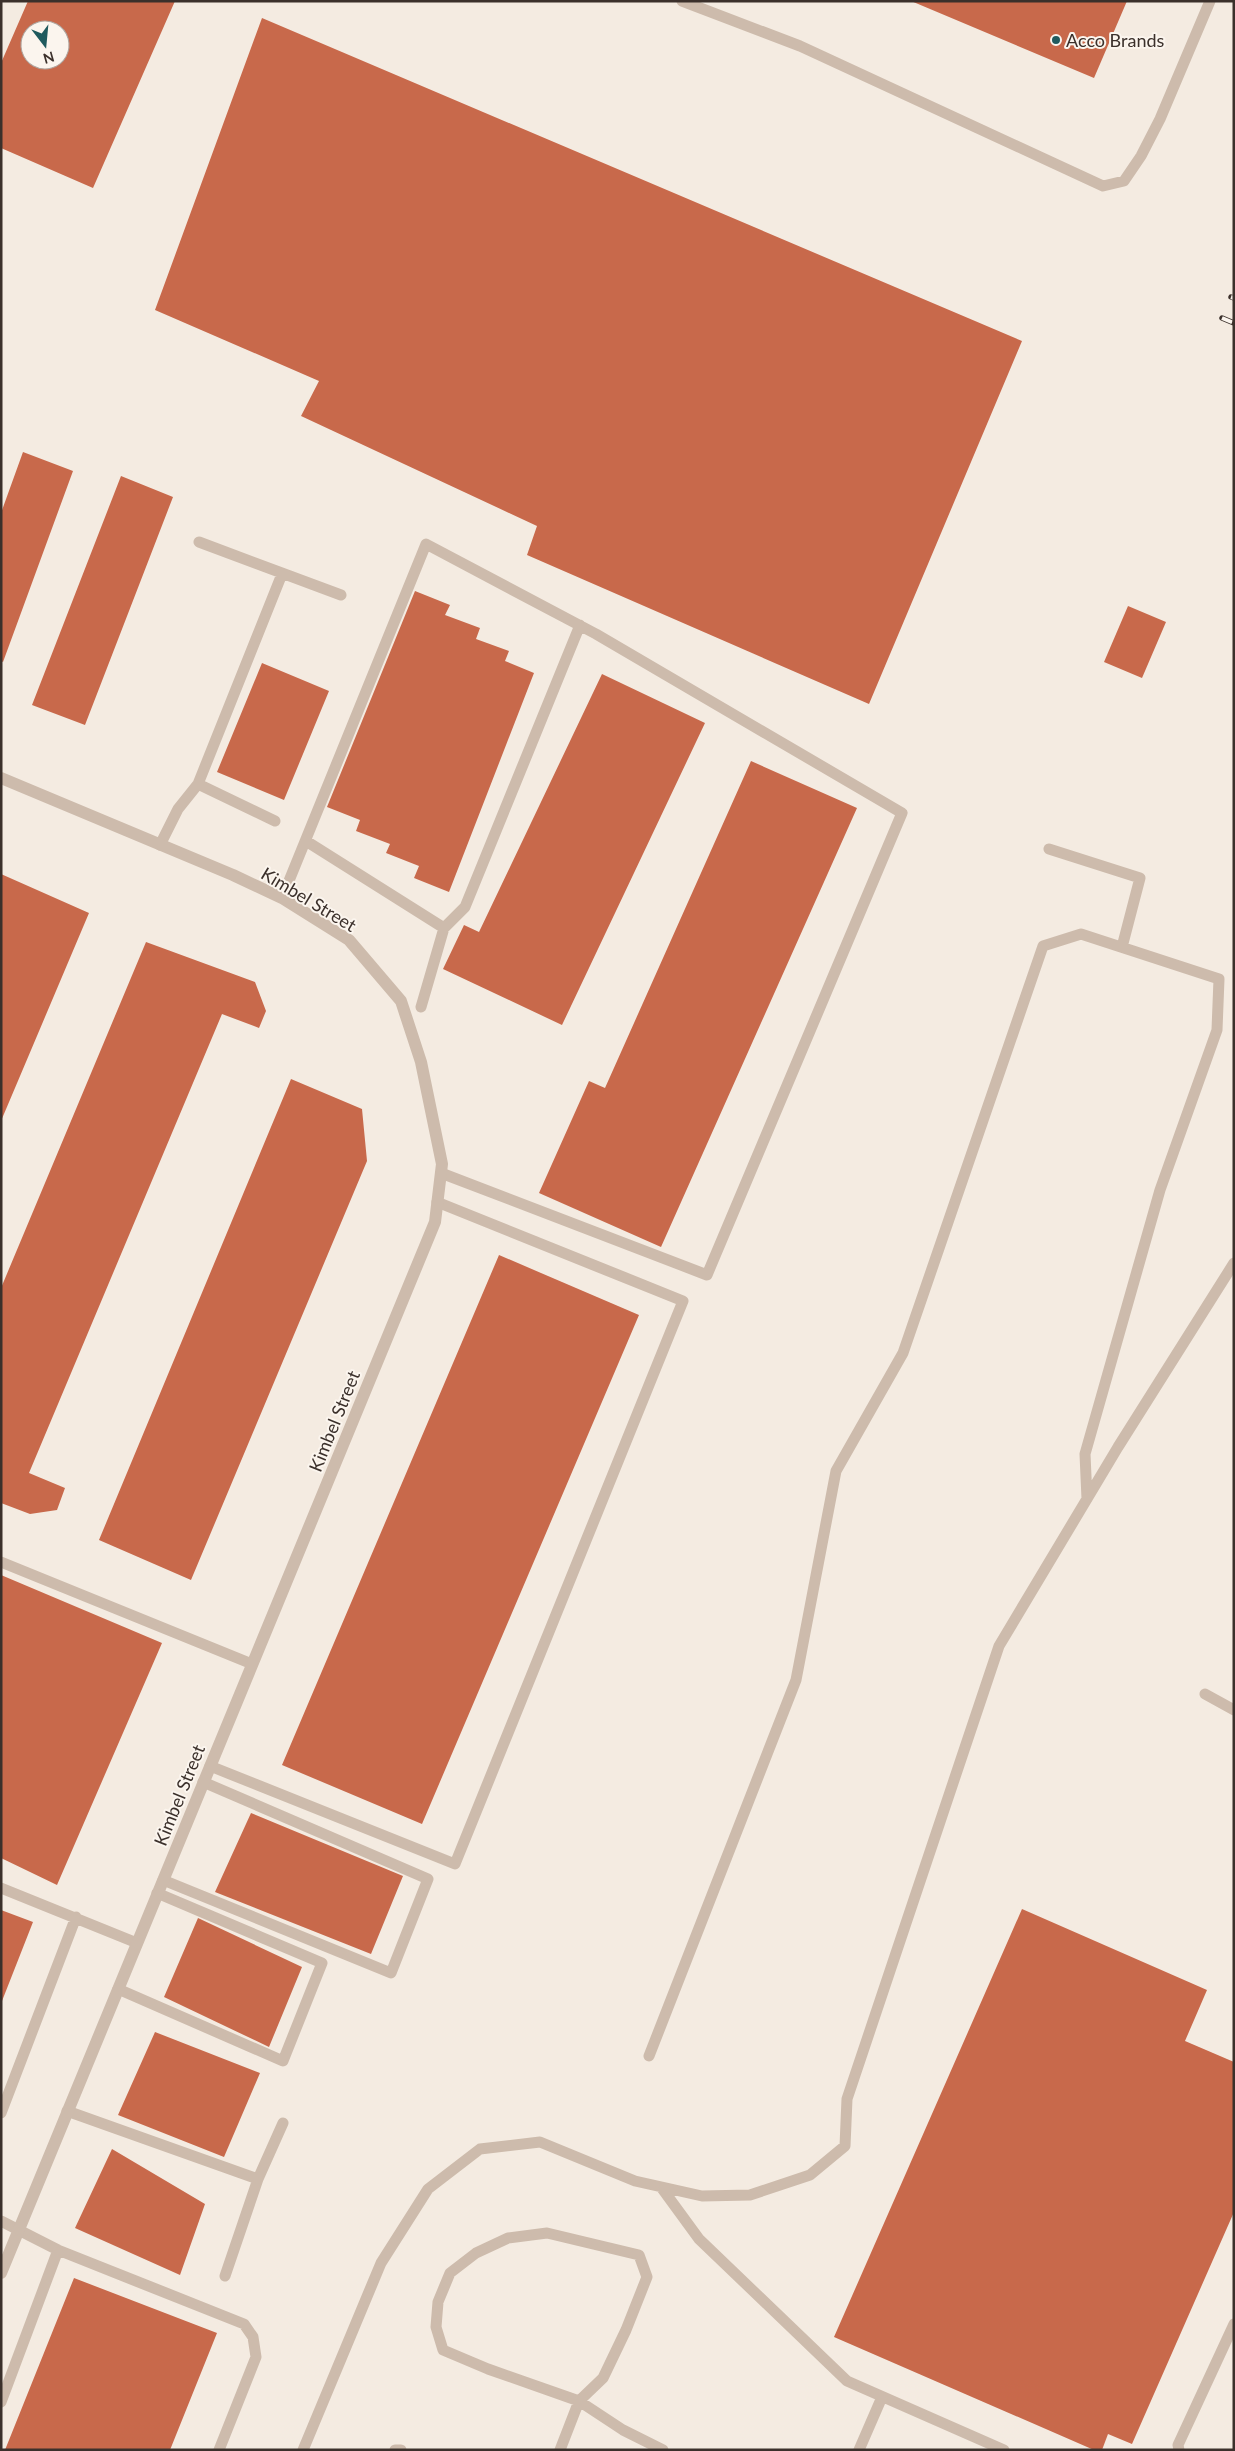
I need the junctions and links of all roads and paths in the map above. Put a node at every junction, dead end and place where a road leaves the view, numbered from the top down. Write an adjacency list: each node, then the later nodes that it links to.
1 (682, 1): 2 (lane)
2 (1210, 1)
3 (199, 542): 4 (lane)
4 (282, 574): 5 (lane); 8 (lane)
5 (341, 595)
6 (580, 625): 10 (lane); 14 (lane); 17 (lane)
7 (1, 778): 11 (street, Kimbel Street)
8 (198, 784): 9 (lane); 11 (lane)
9 (275, 821)
10 (306, 841): 13 (lane); 14 (lane)
11 (160, 845): 13 (street, Kimbel Street)
12 (1049, 849): 15 (lane)
13 (282, 898): 17 (street, Kimbel Street)
14 (444, 928): 16 (lane)
15 (1122, 947): 20 (lane); 33 (lane)
16 (421, 1007)
17 (441, 1173): 18 (street, Kimbel Street)
18 (437, 1202): 22 (street, Kimbel Street); 25 (lane)
19 (1234, 1263): 20 (lane)
20 (1087, 1499): 38 (lane)
21 (1, 1562): 22 (lane)
22 (252, 1664): 25 (street, Kimbel Street)
23 (1205, 1694): 24 (lane)
24 (1234, 1710)
25 (210, 1766): 26 (street, Kimbel Street)
26 (203, 1782): 27 (street, Kimbel Street); 27 (lane)
27 (163, 1880): 29 (street, Kimbel Street)
28 (1, 1888): 30 (lane)
29 (157, 1893): 31 (street, Kimbel Street); 32 (lane)
30 (76, 1918): 31 (lane); 35 (lane)
31 (137, 1942): 32 (street, Kimbel Street)
32 (118, 1989): 34 (street, Kimbel Street)
33 (649, 2056)
34 (67, 2112): 37 (lane); 40 (street, Kimbel Street)
35 (1, 2113)
36 (284, 2123): 37 (lane)
37 (258, 2179): 43 (lane)
38 (661, 2187): 45 (lane); 49 (lane)
39 (1, 2221): 40 (lane)
40 (19, 2230): 41 (lane); 42 (street, Kimbel Street)
41 (58, 2250): 46 (lane); 48 (lane)
42 (1, 2273)
43 (225, 2276)
44 (1234, 2324): 56 (lane)
45 (882, 2396): 54 (lane); 55 (lane)
46 (1, 2402)
47 (579, 2402): 47 (lane); 52 (lane); 53 (lane)
48 (218, 2450)
49 (303, 2450)
50 (395, 2450): 51 (lane)
51 (401, 2450)
52 (560, 2450)
53 (663, 2450)
54 (859, 2450)
55 (1004, 2450)
56 (1179, 2450)

